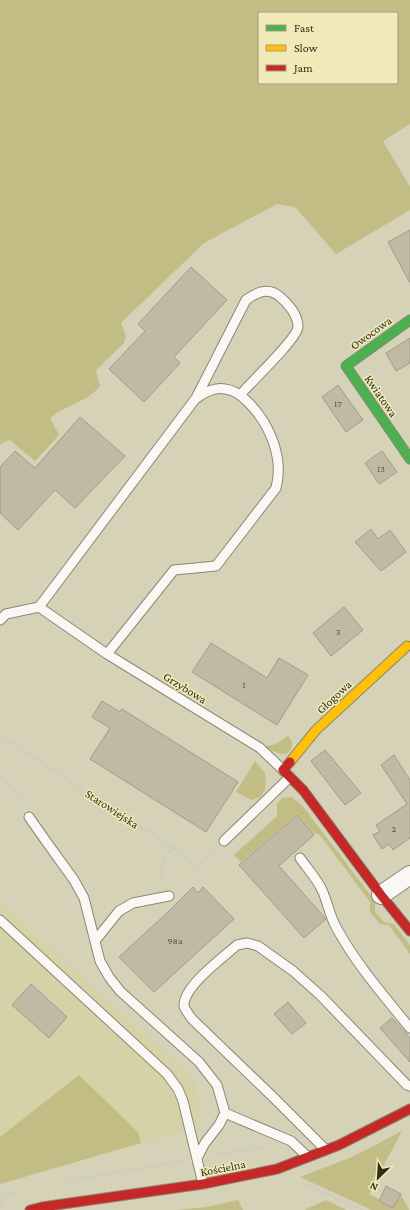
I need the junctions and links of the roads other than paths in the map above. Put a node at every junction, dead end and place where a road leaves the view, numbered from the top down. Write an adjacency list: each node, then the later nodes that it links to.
1 (410, 320): 2 (street, Owocowa)
2 (346, 366): 5 (street, Kwiatowa)
3 (240, 394): 4 (lane); 4 (lane); 9 (lane)
4 (196, 398): 6 (lane)
5 (410, 459)
6 (39, 607): 7 (lane); 9 (lane, Grzybowa)
7 (0, 620)
8 (407, 646): 10 (street, Głogowa)
9 (107, 654): 10 (lane, Grzybowa)
10 (283, 770): 11 (street, Grzybowa)
11 (290, 777): 13 (lane); 16 (street, Grzybowa)
12 (29, 817): 20 (lane)
13 (221, 844)
14 (300, 858): 21 (lane)
15 (410, 875): 16 (street)
16 (381, 895): 19 (street, Grzybowa)
17 (169, 896): 20 (lane)
18 (0, 920): 27 (lane)
19 (410, 931)
20 (95, 941): 24 (lane)
21 (410, 1028)
22 (410, 1086): 25 (lane)
23 (410, 1109): 25 (street, Kościelna)
24 (225, 1113): 26 (lane); 27 (lane)
25 (325, 1150): 26 (street, Kościelna)
26 (308, 1157): 28 (street, Kościelna)
27 (197, 1158): 28 (lane)
28 (203, 1184): 29 (street, Kościelna)
29 (30, 1210)

